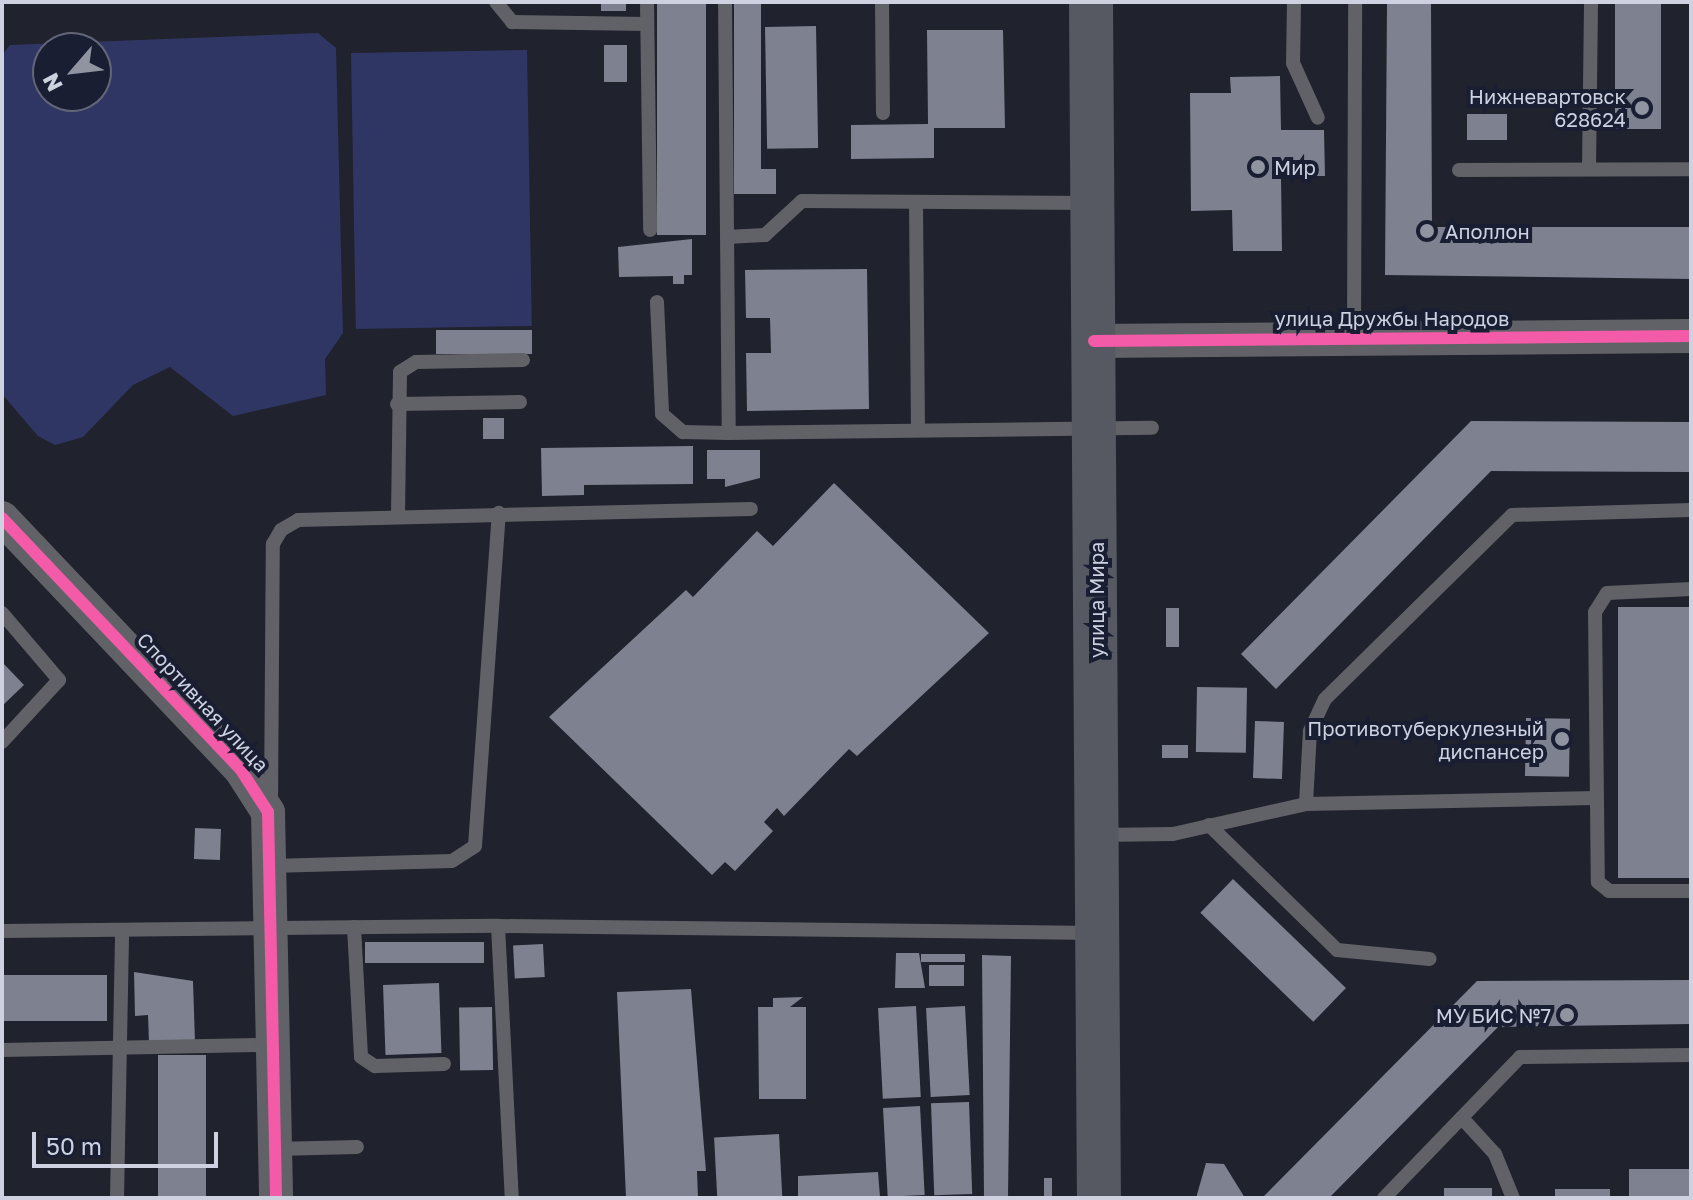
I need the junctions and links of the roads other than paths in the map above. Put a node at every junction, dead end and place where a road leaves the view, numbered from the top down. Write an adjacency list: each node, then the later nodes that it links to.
1 (496, 2): 9 (lane)
2 (647, 2): 9 (lane)
3 (725, 2): 18 (lane)
4 (882, 2): 10 (lane)
5 (1091, 2): 16 (main road, улица Мира)
6 (1294, 2): 11 (lane)
7 (1355, 2): 21 (lane)
8 (1591, 2): 12 (lane)
9 (647, 24): 17 (lane)
10 (883, 113)
11 (1318, 118)
12 (1589, 168): 13 (lane); 14 (lane)
13 (1691, 169)
14 (1459, 170)
15 (916, 202): 16 (lane); 18 (lane); 28 (lane)
16 (1092, 203): 22 (main road, улица Мира)
17 (650, 230)
18 (727, 237): 29 (lane)
19 (657, 302): 29 (lane)
20 (1691, 336): 21 (street, улица Дружбы Народов)
21 (1354, 337): 22 (street, улица Дружбы Народов)
22 (1094, 341): 26 (main road, улица Мира)
23 (523, 360): 25 (lane)
24 (520, 402): 25 (lane)
25 (397, 404): 33 (lane)
26 (1095, 428): 27 (lane); 28 (lane); 42 (main road, улица Мира)
27 (1152, 428)
28 (918, 429): 29 (lane)
29 (729, 433)
30 (751, 509): 32 (lane)
31 (1691, 510): 39 (lane)
32 (499, 513): 33 (lane); 43 (lane)
33 (398, 516): 40 (lane)
34 (2, 518): 40 (street, Спортивная улица)
35 (1691, 589): 38 (lane)
36 (2, 613): 37 (lane)
37 (2, 742)
38 (1596, 798): 39 (lane); 44 (lane)
39 (1306, 804): 41 (lane)
40 (270, 824): 43 (street, Спортивная улица)
41 (1209, 825): 42 (lane); 51 (lane)
42 (1097, 835): 50 (main road, улица Мира)
43 (271, 866): 46 (street, Спортивная улица)
44 (1691, 891)
45 (498, 926): 47 (lane); 50 (lane); 62 (lane)
46 (272, 927): 47 (lane); 48 (lane); 52 (street, Спортивная улица)
47 (354, 927): 56 (lane)
48 (122, 930): 49 (lane); 54 (lane)
49 (2, 931)
50 (1098, 933): 63 (main road, улица Мира)
51 (1430, 959)
52 (274, 1045): 54 (lane); 59 (street, Спортивная улица)
53 (2, 1050): 54 (lane)
54 (117, 1050): 60 (lane)
55 (1691, 1055): 57 (lane)
56 (444, 1064)
57 (1462, 1118): 64 (lane); 65 (lane)
58 (357, 1147): 59 (lane)
59 (276, 1149): 61 (street, Спортивная улица)
60 (117, 1198)
61 (276, 1198)
62 (512, 1198)
63 (1099, 1198)
64 (1384, 1198)
65 (1513, 1198)

